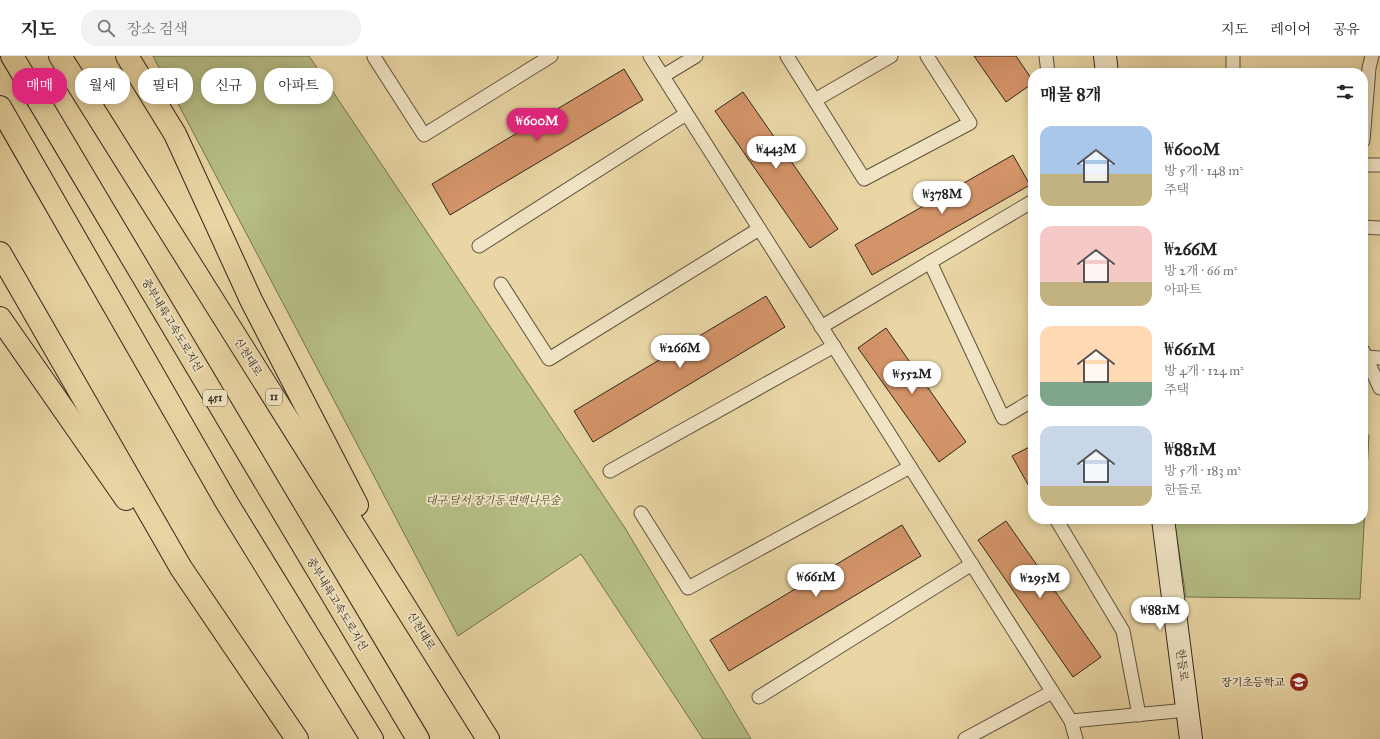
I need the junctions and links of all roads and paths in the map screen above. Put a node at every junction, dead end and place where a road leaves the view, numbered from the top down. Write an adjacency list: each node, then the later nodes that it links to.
1 (12, 56): 56 (highway, 중부내륙고속도로지선 / 451)
2 (60, 56): 48 (highway, 신천대로 / 11)
3 (127, 56): 48 (highway)
4 (551, 56): 14 (lane)
5 (650, 56): 19 (lane)
6 (696, 56): 19 (lane)
7 (787, 56): 20 (lane)
8 (891, 56): 20 (lane)
9 (927, 56): 20 (lane)
10 (1046, 56): 15 (lane)
11 (1105, 56): 16 (street)
12 (1233, 56): 17 (lane)
13 (1372, 56): 18 (lane)
14 (374, 57)
15 (1047, 68)
16 (1106, 68)
17 (1233, 68)
18 (1368, 72)
19 (663, 76): 22 (lane)
20 (815, 100)
21 (0, 107): 55 (highway)
22 (686, 114): 28 (lane); 29 (lane)
23 (1368, 165): 24 (lane)
24 (1380, 166)
25 (1028, 204): 31 (lane)
26 (1368, 227): 27 (lane)
27 (1380, 228)
28 (759, 229): 32 (lane); 34 (lane)
29 (478, 246)
30 (0, 253): 47 (highway)
31 (930, 262): 34 (lane); 40 (lane)
32 (501, 284)
33 (0, 318): 47 (highway)
34 (821, 326): 35 (lane)
35 (834, 346): 41 (lane); 42 (lane)
36 (1368, 355): 37 (lane)
37 (1380, 358)
38 (1368, 362): 39 (lane)
39 (1380, 388)
40 (1028, 403)
41 (910, 466): 43 (lane); 46 (lane)
42 (610, 471)
43 (641, 513)
44 (1059, 524): 52 (lane)
45 (1164, 524): 51 (street, 한들로)
46 (972, 564): 49 (lane); 50 (lane)
47 (181, 568): 54 (highway)
48 (428, 643): 57 (highway, 신천대로 / 11)
49 (1052, 692): 53 (lane); 58 (lane)
50 (759, 698)
51 (1188, 710): 52 (lane); 60 (street, 한들로)
52 (1139, 715): 53 (lane)
53 (1071, 722): 59 (lane)
54 (298, 739)
55 (372, 739)
56 (418, 739)
57 (488, 739)
58 (965, 739)
59 (1076, 739)
60 (1191, 739)

